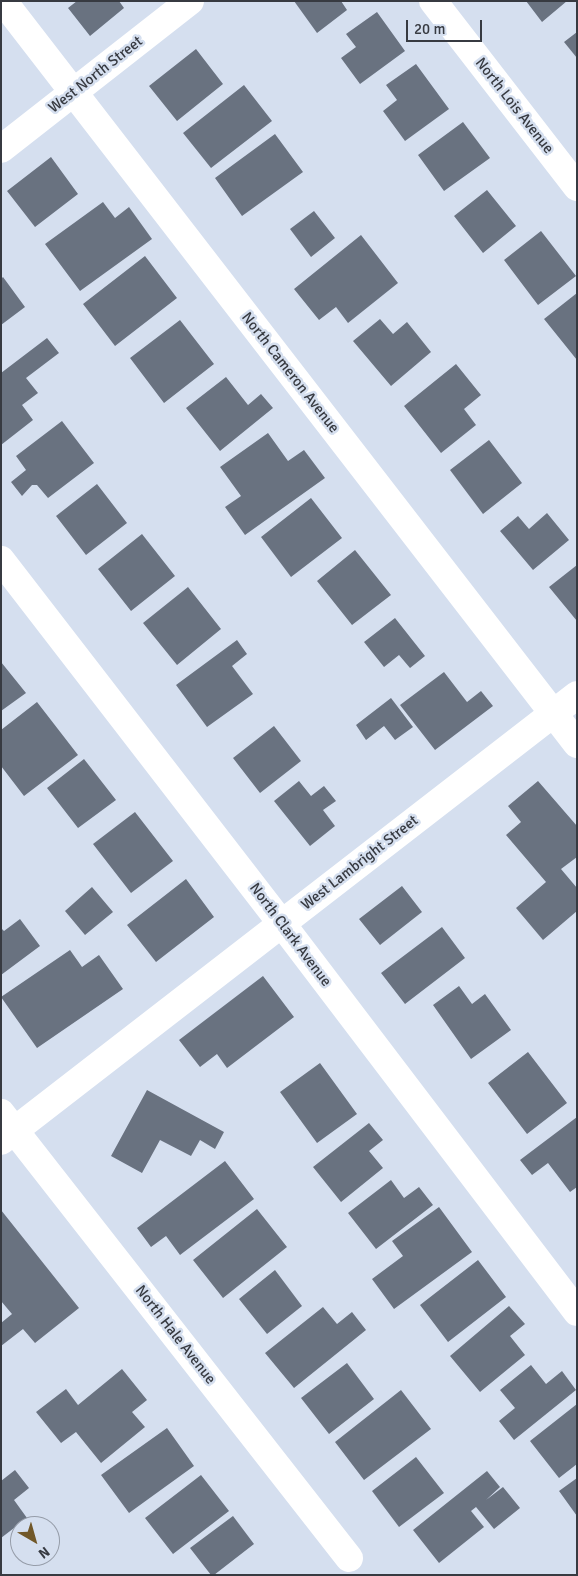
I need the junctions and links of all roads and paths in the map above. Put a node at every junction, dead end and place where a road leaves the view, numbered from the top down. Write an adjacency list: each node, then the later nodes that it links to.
1 (3, 1): 4 (street, North Cameron Avenue)
2 (190, 1): 4 (street, West North Street)
3 (433, 1): 6 (street, North Lois Avenue)
4 (74, 92): 5 (street, West North Street); 9 (street, North Cameron Avenue)
5 (1, 148)
6 (577, 187)
7 (1, 560): 11 (street, North Clark Avenue)
8 (577, 695): 9 (street, West Lambright Street)
9 (553, 714): 10 (street, North Cameron Avenue); 11 (street, West Lambright Street)
10 (577, 744)
11 (282, 924): 12 (street, West Lambright Street); 13 (street, North Clark Avenue)
12 (6, 1128): 14 (street, North Hale Avenue)
13 (577, 1312)
14 (348, 1558)

